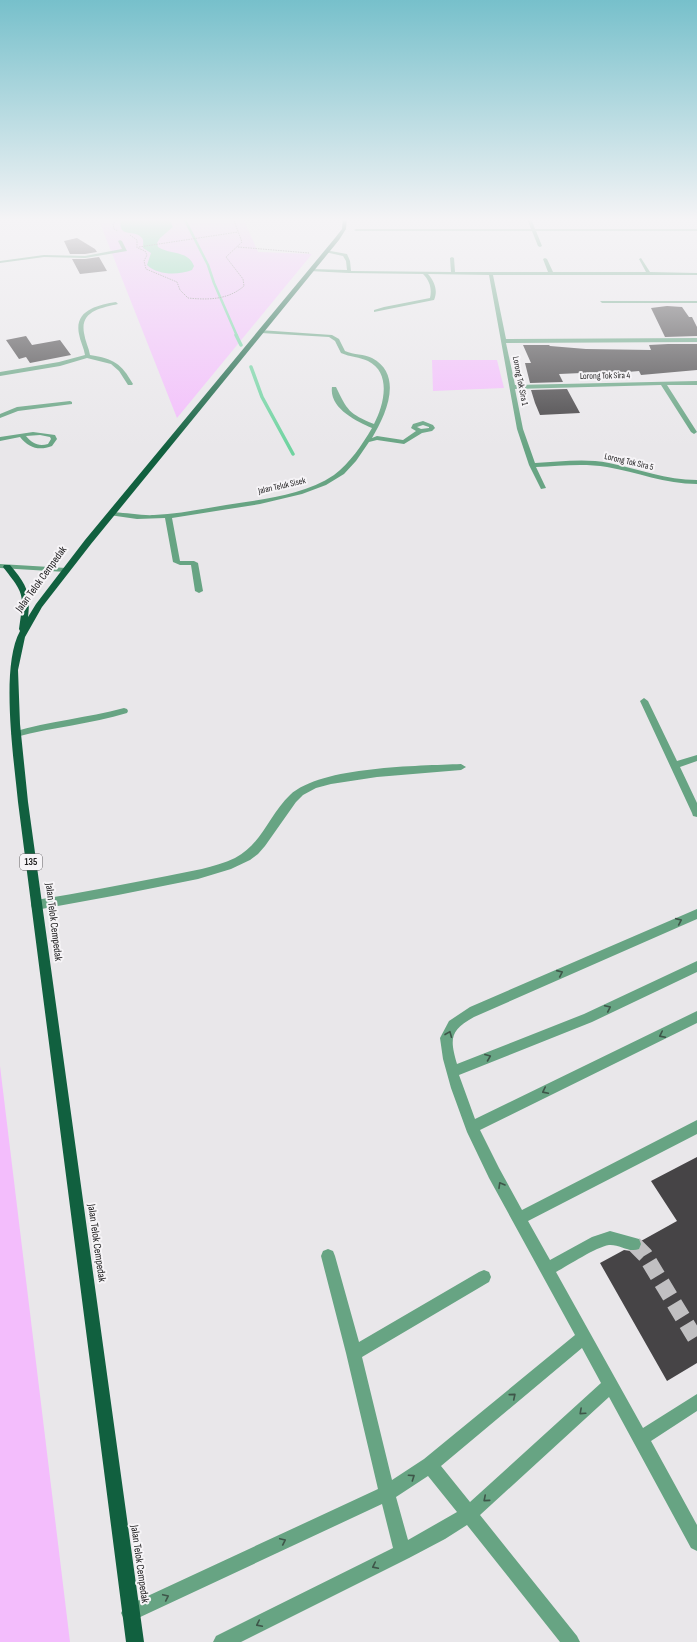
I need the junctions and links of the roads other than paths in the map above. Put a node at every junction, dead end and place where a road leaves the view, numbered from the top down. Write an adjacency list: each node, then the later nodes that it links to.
1 (291, 295): 8 (main road, Jalan Telok Cempedak / 135)
2 (434, 295): 7 (street)
3 (495, 295): 10 (street, Lorong Tok Sira 1)
4 (602, 302): 5 (street)
5 (697, 302)
6 (116, 303): 11 (street)
7 (376, 311)
8 (261, 331): 20 (street, Jalan Teluk Sisek); 29 (main road, Jalan Telok Cempedak / 135)
9 (697, 340): 10 (street)
10 (504, 341): 16 (street, Lorong Tok Sira 1)
11 (87, 356): 12 (street); 14 (street)
12 (0, 374)
13 (697, 383): 15 (street, Lorong Tok Sira 4)
14 (130, 384)
15 (663, 384): 16 (street, Lorong Tok Sira 4); 22 (street)
16 (512, 387): 26 (street, Lorong Tok Sira 1)
17 (334, 388): 20 (street)
18 (70, 403): 19 (street)
19 (0, 416)
20 (375, 427): 25 (street, Jalan Teluk Sisek)
21 (420, 431): 25 (street)
22 (694, 432)
23 (22, 435): 24 (street)
24 (0, 439)
25 (367, 441): 30 (street, Jalan Teluk Sisek)
26 (532, 465): 27 (street, Lorong Tok Sira 5); 28 (street, Lorong Tok Sira 1)
27 (697, 482)
28 (543, 488)
29 (111, 514): 30 (street, Jalan Teluk Sisek); 32 (main road, Jalan Telok Cempedak / 135)
30 (168, 516): 33 (street)
31 (4, 566): 32 (street); 34 (main road)
32 (66, 570): 34 (main road, Jalan Telok Cempedak / 135)
33 (199, 591)
34 (22, 637): 37 (main road, Jalan Telok Cempedak / 135)
35 (644, 701): 39 (street)
36 (124, 711): 37 (street)
37 (16, 734): 42 (main road, Jalan Telok Cempedak / 135)
38 (697, 758): 39 (street)
39 (674, 764): 41 (street)
40 (461, 767): 42 (street)
41 (697, 813)
42 (36, 905): 64 (main road, Jalan Telok Cempedak / 135)
43 (697, 914): 46 (street, one-way to 43)
44 (697, 966): 46 (street, one-way to 44)
45 (697, 1017): 47 (street, one-way to 47)
46 (452, 1072): 47 (street)
47 (472, 1127): 49 (street, one-way to 47)
48 (697, 1127): 49 (street)
49 (520, 1218): 52 (street)
50 (634, 1244): 52 (street)
51 (328, 1256): 55 (street)
52 (547, 1269): 54 (street)
53 (484, 1277): 55 (street)
54 (584, 1337): 56 (street); 59 (street, one-way to 54)
55 (354, 1353): 60 (street)
56 (611, 1386): 58 (street); 61 (street, one-way to 61)
57 (697, 1402): 58 (street)
58 (640, 1439): 62 (street)
59 (430, 1465): 60 (street, one-way to 59); 61 (street)
60 (387, 1493): 63 (street); 64 (street, one-way to 60)
61 (469, 1514): 63 (street); 67 (street)
62 (697, 1542)
63 (403, 1552): 66 (street, one-way to 66)
64 (130, 1614): 65 (main road, Jalan Telok Cempedak / 135)
65 (135, 1642)
66 (222, 1642)
67 (571, 1642)

